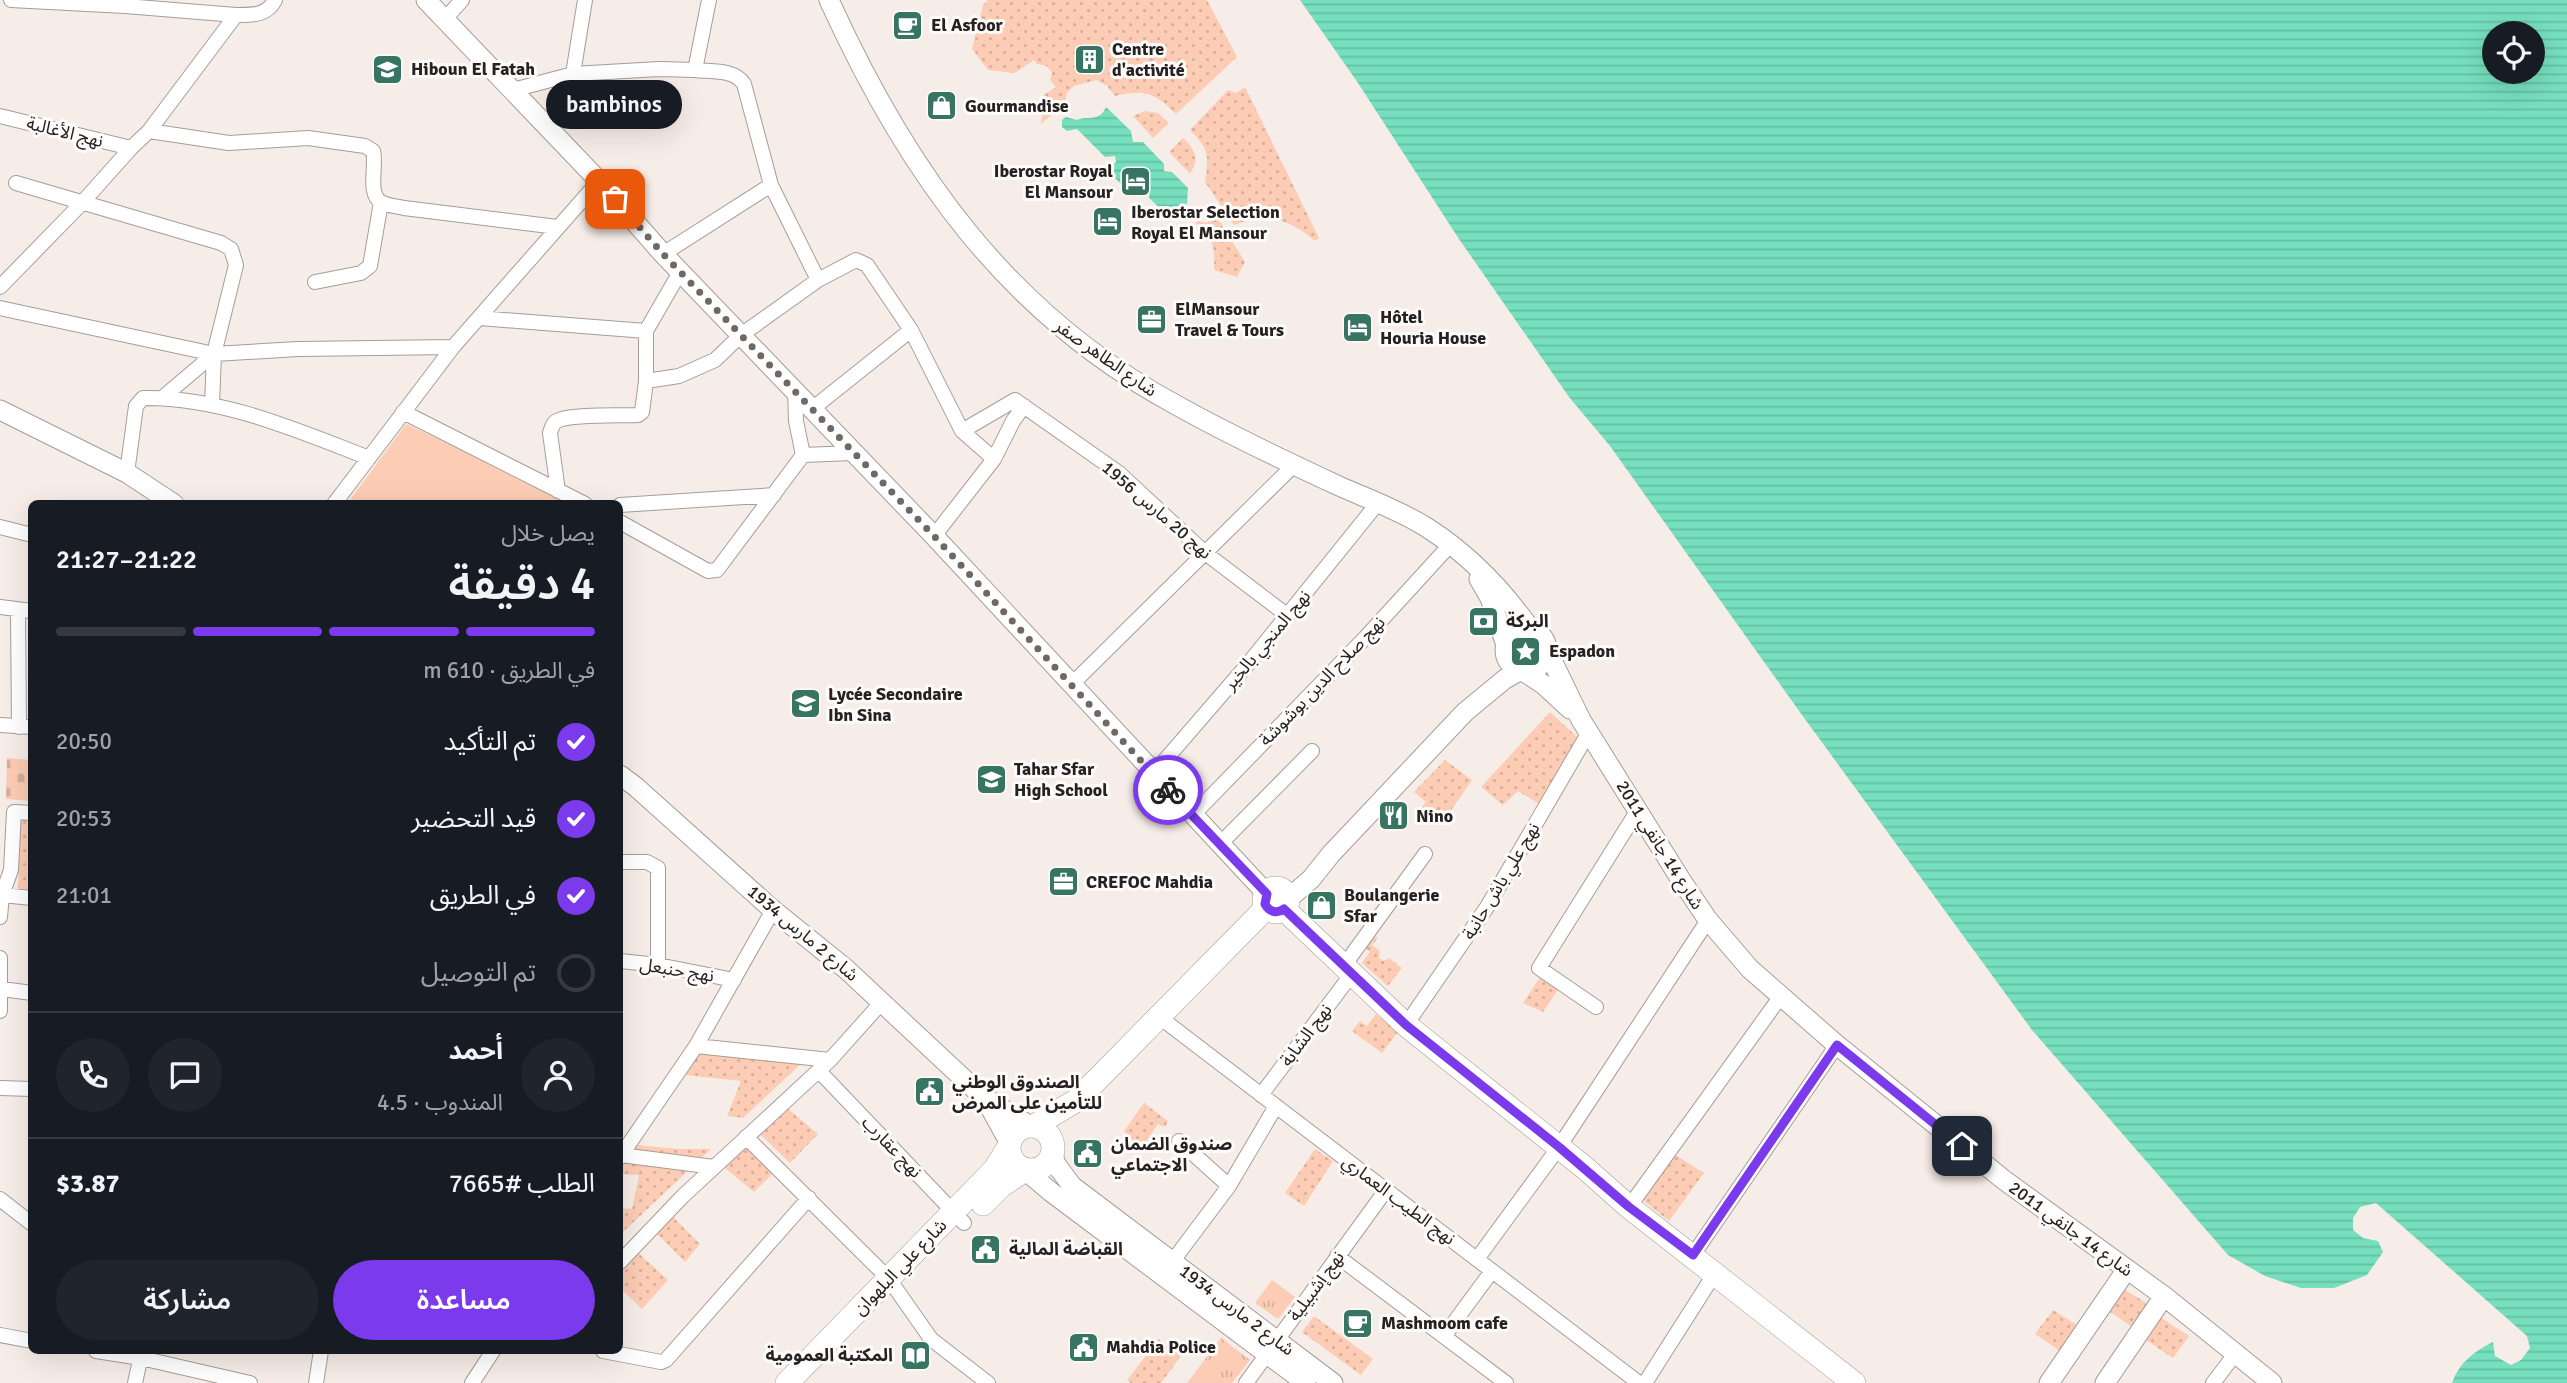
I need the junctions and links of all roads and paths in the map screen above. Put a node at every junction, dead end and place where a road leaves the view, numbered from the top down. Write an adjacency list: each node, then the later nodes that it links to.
1 (11, 0): 8 (street)
2 (275, 0): 8 (street)
3 (426, 0): 9 (street)
4 (463, 0): 9 (street)
5 (585, 0): 11 (street)
6 (709, 0): 10 (street)
7 (829, 0): 47 (street, شارع الطاهر صفر)
8 (236, 16): 14 (street)
9 (445, 19): 12 (street)
10 (695, 70): 11 (street); 18 (street)
11 (573, 74): 12 (street)
12 (513, 90): 16 (street)
13 (0, 116): 15 (street, نهج الأغالبة)
14 (149, 131): 15 (street); 19 (street)
15 (131, 148): 20 (street)
16 (598, 181): 21 (street); 22 (street)
17 (16, 183): 20 (street)
18 (771, 185): 22 (street); 24 (street)
19 (381, 202): 21 (street); 25 (street)
20 (81, 204): 26 (street); 33 (street)
21 (557, 227): 28 (street)
22 (663, 254): 23 (street)
23 (680, 272): 30 (street); 31 (street)
24 (818, 280): 29 (street); 31 (street)
25 (315, 282)
26 (0, 287)
27 (0, 308): 33 (street)
28 (480, 318): 30 (street); 32 (street)
29 (911, 330): 39 (street); 42 (street)
30 (646, 331): 34 (street)
31 (741, 335): 34 (street); 35 (street)
32 (453, 347): 33 (street); 41 (street)
33 (214, 354): 36 (street); 38 (street)
34 (646, 381): 49 (street)
35 (795, 390): 39 (street); 44 (street)
36 (162, 398): 38 (street); 48 (street)
37 (1020, 403): 42 (street); 46 (street); 61 (street, نهج 20 مارس 1956)
38 (212, 405): 45 (street)
39 (812, 409): 43 (street)
40 (0, 410): 48 (street)
41 (403, 412): 45 (street); 49 (street)
42 (962, 431): 46 (street)
43 (853, 453): 44 (street); 59 (street)
44 (803, 455): 50 (street)
45 (369, 458): 52 (street)
46 (994, 459): 59 (street)
47 (1294, 465): 54 (street, شارع الطاهر صفر); 61 (street)
48 (127, 473): 51 (street)
49 (558, 492): 53 (street)
50 (774, 495): 55 (street); 56 (street)
51 (155, 499)
52 (337, 500)
53 (576, 500)
54 (1377, 503): 60 (street, شارع الطاهر صفر); 65 (street, نهج المنجي بالخير)
55 (623, 505)
56 (623, 524)
57 (0, 527): 58 (street)
58 (28, 534)
59 (934, 536): 70 (street)
60 (1450, 545): 62 (street, شارع الطاهر صفر); 81 (street, نهج صلاح الدين بوشوشة)
61 (1204, 552): 65 (street, نهج 20 مارس 1956); 70 (street)
62 (1469, 560): 66 (street, شارع الطاهر صفر); 67 (street, شارع الطاهر صفر)
63 (0, 607): 64 (street)
64 (25, 610): 74 (street)
65 (1288, 616): 76 (street, نهج المنجي بالخير)
66 (1531, 630): 67 (street); 68 (street)
67 (1506, 646): 69 (street); 71 (street)
68 (1547, 650): 69 (street); 73 (street, شارع 14 جانفي 2011)
69 (1522, 671): 71 (street); 73 (street, شارع 14 جانفي 2011)
70 (1071, 685): 76 (street)
71 (1465, 712): 88 (street)
72 (0, 725): 74 (street)
73 (1585, 726): 78 (street, شارع 14 جانفي 2011); 104 (street, نهج علي باش حانبة)
74 (25, 727)
75 (1312, 751): 82 (street)
76 (1153, 774): 81 (street)
77 (623, 777): 89 (street, شارع 2 مارس 1934)
78 (1638, 810): 91 (street, شارع 14 جانفي 2011); 101 (street)
79 (7, 811): 80 (street); 85 (street)
80 (28, 813)
81 (1192, 816): 82 (street)
82 (1219, 845): 88 (street)
83 (1425, 854): 95 (street, نهج الشابة)
84 (623, 862): 93 (street)
85 (5, 870): 86 (street)
86 (2, 895): 87 (street); 90 (street)
87 (28, 898)
88 (1277, 899): 95 (main road); 103 (main road)
89 (773, 910): 96 (street); 100 (street, شارع 2 مارس 1934)
90 (0, 917)
91 (1708, 920): 99 (street, شارع 14 جانفي 2011); 119 (street)
92 (623, 961): 93 (street, نهج حنبعل)
93 (658, 965): 96 (street, نهج حنبعل)
94 (0, 968): 97 (street)
95 (1347, 971): 104 (main road); 111 (street, نهج الشابة)
96 (734, 980): 106 (street)
97 (2, 989): 98 (street); 102 (street)
98 (28, 992)
99 (1781, 996): 105 (street, شارع 14 جانفي 2011); 129 (street)
100 (882, 1002): 107 (street); 112 (street, شارع 2 مارس 1934)
101 (1596, 1007)
102 (0, 1011)
103 (1158, 1016): 111 (street, نهج الطيب العماري); 113 (main road)
104 (1406, 1025): 119 (main road)
105 (1837, 1045): 132 (street); 137 (street, شارع 14 جانفي 2011)
106 (696, 1046): 107 (street); 121 (street)
107 (830, 1060): 108 (street)
108 (819, 1071): 116 (street); 130 (street, نهج عقارب)
109 (0, 1088): 110 (street)
110 (28, 1089)
111 (1261, 1095): 114 (street, نهج الطيب العماري)
112 (982, 1096): 115 (street, شارع 2 مارس 1934); 118 (street, شارع 2 مارس 1934)
113 (1077, 1100): 115 (main road); 120 (main road)
114 (1276, 1106): 125 (street); 126 (street, نهج الطيب العماري)
115 (1032, 1126): 118 (main road); 120 (main road)
116 (746, 1137): 123 (street); 127 (street)
117 (1179, 1141): 125 (street)
118 (1009, 1145): 124 (main road); 130 (main road, شارع علي البلهوان)
119 (1559, 1147): 129 (main road); 135 (street)
120 (1053, 1148): 124 (main road); 136 (street, شارع 2 مارس 1934)
121 (623, 1152)
122 (623, 1156): 123 (street)
123 (714, 1167): 134 (street)
124 (1026, 1170): 130 (main road, شارع علي البلهوان); 145 (street, شارع 2 مارس 1934)
125 (1229, 1186): 136 (street)
126 (1386, 1190): 133 (street, نهج إشبيلية); 135 (street, نهج الطيب العماري)
127 (809, 1198): 140 (street); 150 (street)
128 (0, 1199): 131 (street)
129 (1629, 1207): 132 (main road)
130 (959, 1218): 140 (main road, شارع علي البلهوان)
131 (28, 1221)
132 (1693, 1255): 139 (main road)
133 (1337, 1256): 143 (street); 145 (street, نهج إشبيلية)
134 (623, 1259)
135 (1477, 1259): 138 (street, نهج الطيب العماري)
136 (1172, 1262): 145 (street, شارع 2 مارس 1934)
137 (2127, 1269): 141 (street, شارع 14 جانفي 2011); 165 (street)
138 (1492, 1271): 143 (street); 162 (street, نهج الطيب العماري)
139 (1716, 1273): 163 (street); 164 (main road)
140 (893, 1285): 155 (main road, شارع علي البلهوان); 156 (main road, شارع علي البلهوان); 157 (street)
141 (2164, 1296): 146 (street, شارع 14 جانفي 2011); 166 (street)
142 (0, 1335): 144 (street)
143 (1444, 1336): 161 (street)
144 (28, 1339)
145 (1272, 1347): 158 (street, نهج إشبيلية); 159 (street, شارع 2 مارس 1934); 160 (street, شارع 2 مارس 1934)
146 (2236, 1353): 167 (street); 168 (street, شارع 14 جانفي 2011)
147 (141, 1354): 151 (street); 152 (street)
148 (321, 1354): 153 (street)
149 (491, 1354): 154 (street)
150 (619, 1354)
151 (243, 1382)
152 (135, 1383)
153 (316, 1383)
154 (471, 1383)
155 (787, 1383)
156 (807, 1383)
157 (988, 1383)
158 (1246, 1383)
159 (1306, 1383)
160 (1334, 1383)
161 (1506, 1383)
162 (1639, 1383)
163 (1645, 1383)
164 (1854, 1383)
165 (2049, 1383)
166 (2105, 1383)
167 (2213, 1383)
168 (2272, 1383)

